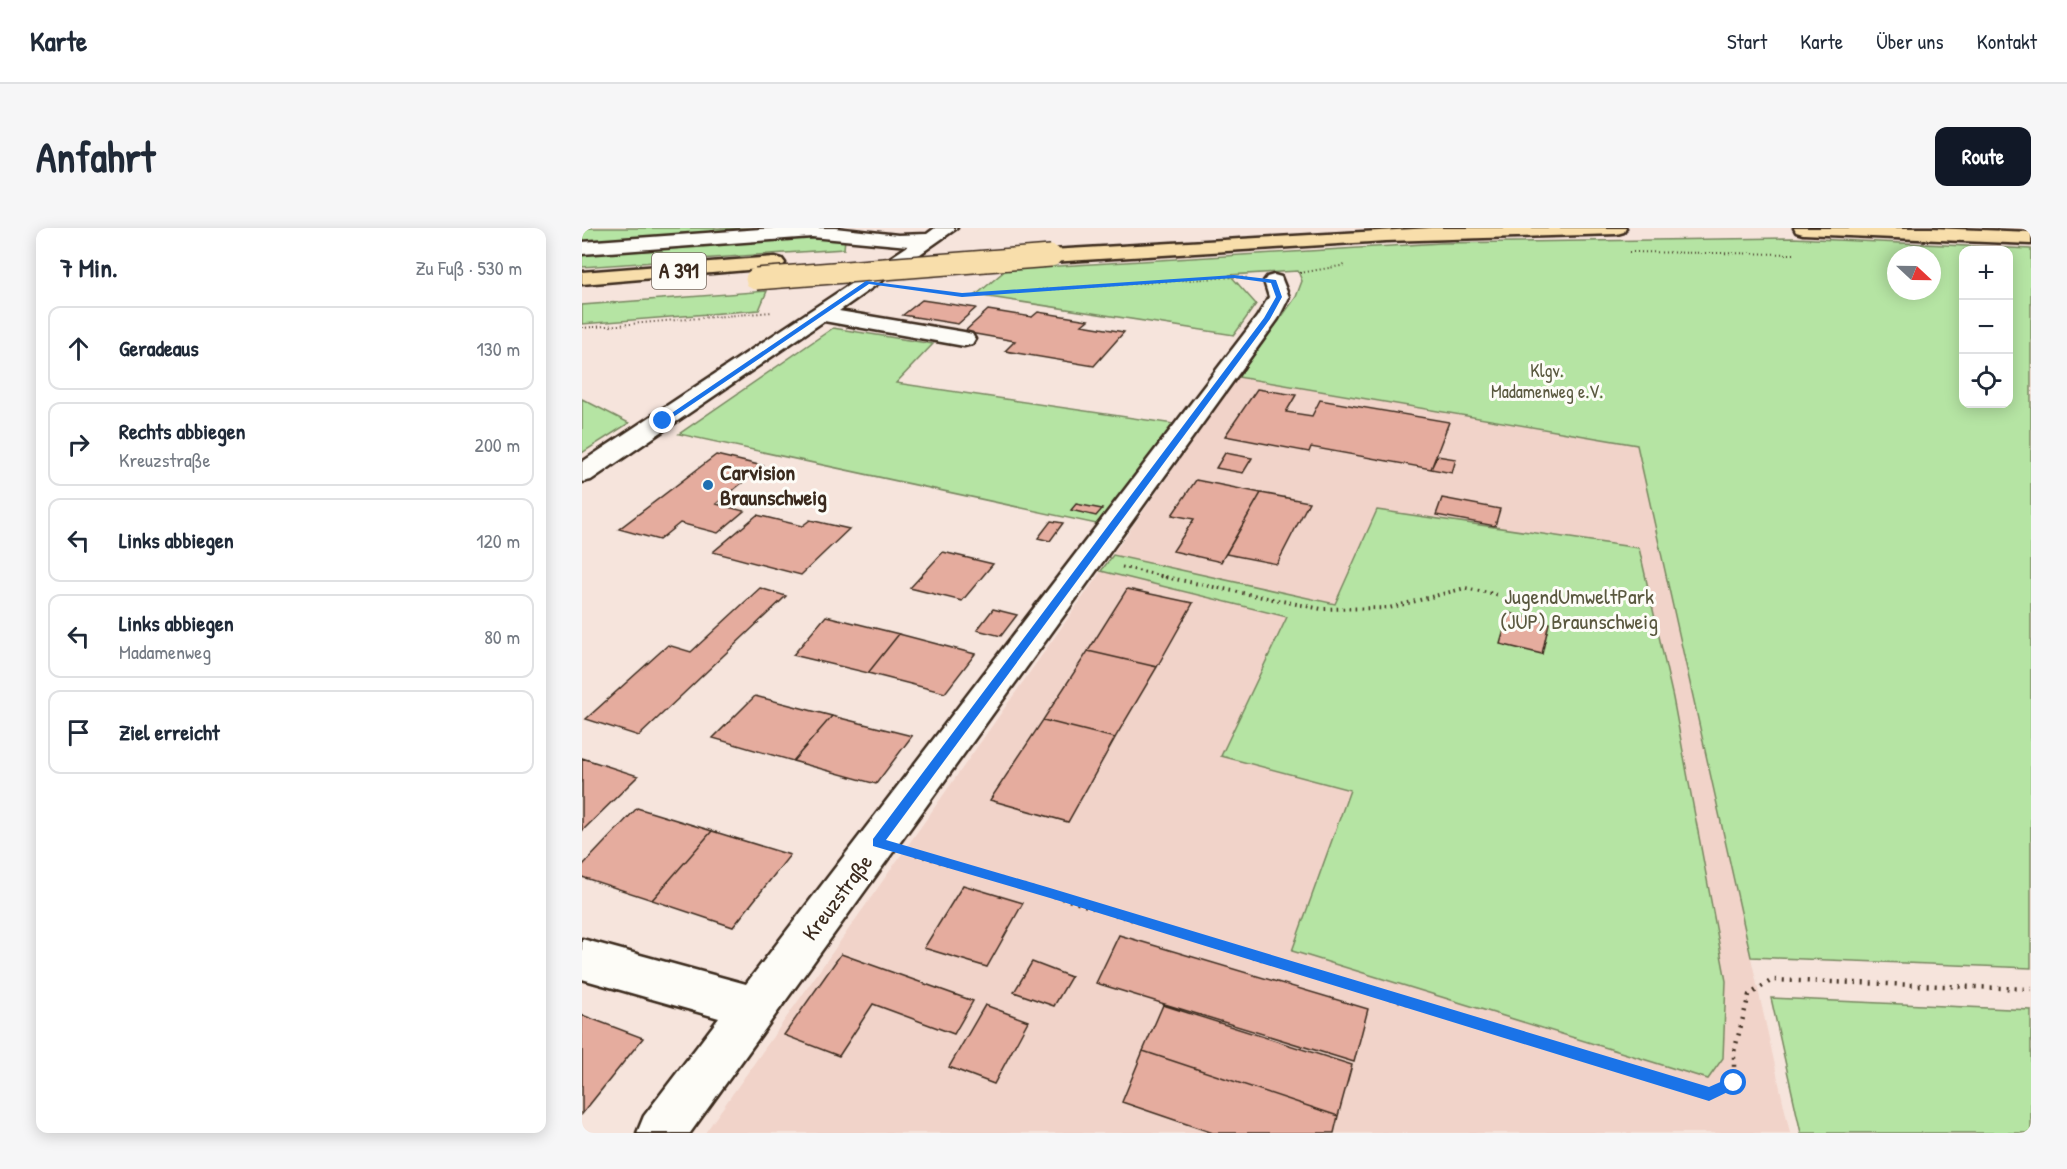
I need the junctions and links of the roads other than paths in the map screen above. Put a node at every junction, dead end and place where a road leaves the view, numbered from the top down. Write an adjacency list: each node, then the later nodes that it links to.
1 (1264, 228): 7 (highway, A 391)
2 (1617, 228): 9 (highway, A 391, bridge)
3 (1803, 228): 5 (highway)
4 (940, 233): 6 (street); 10 (street)
5 (2031, 238)
6 (582, 248)
7 (582, 278)
8 (1274, 281): 14 (street, Kreuzstraße)
9 (582, 293)
10 (824, 312): 11 (street); 12 (street)
11 (964, 339)
12 (582, 474)
13 (582, 958): 14 (street)
14 (754, 1007): 15 (street, Kreuzstraße)
15 (662, 1133)

